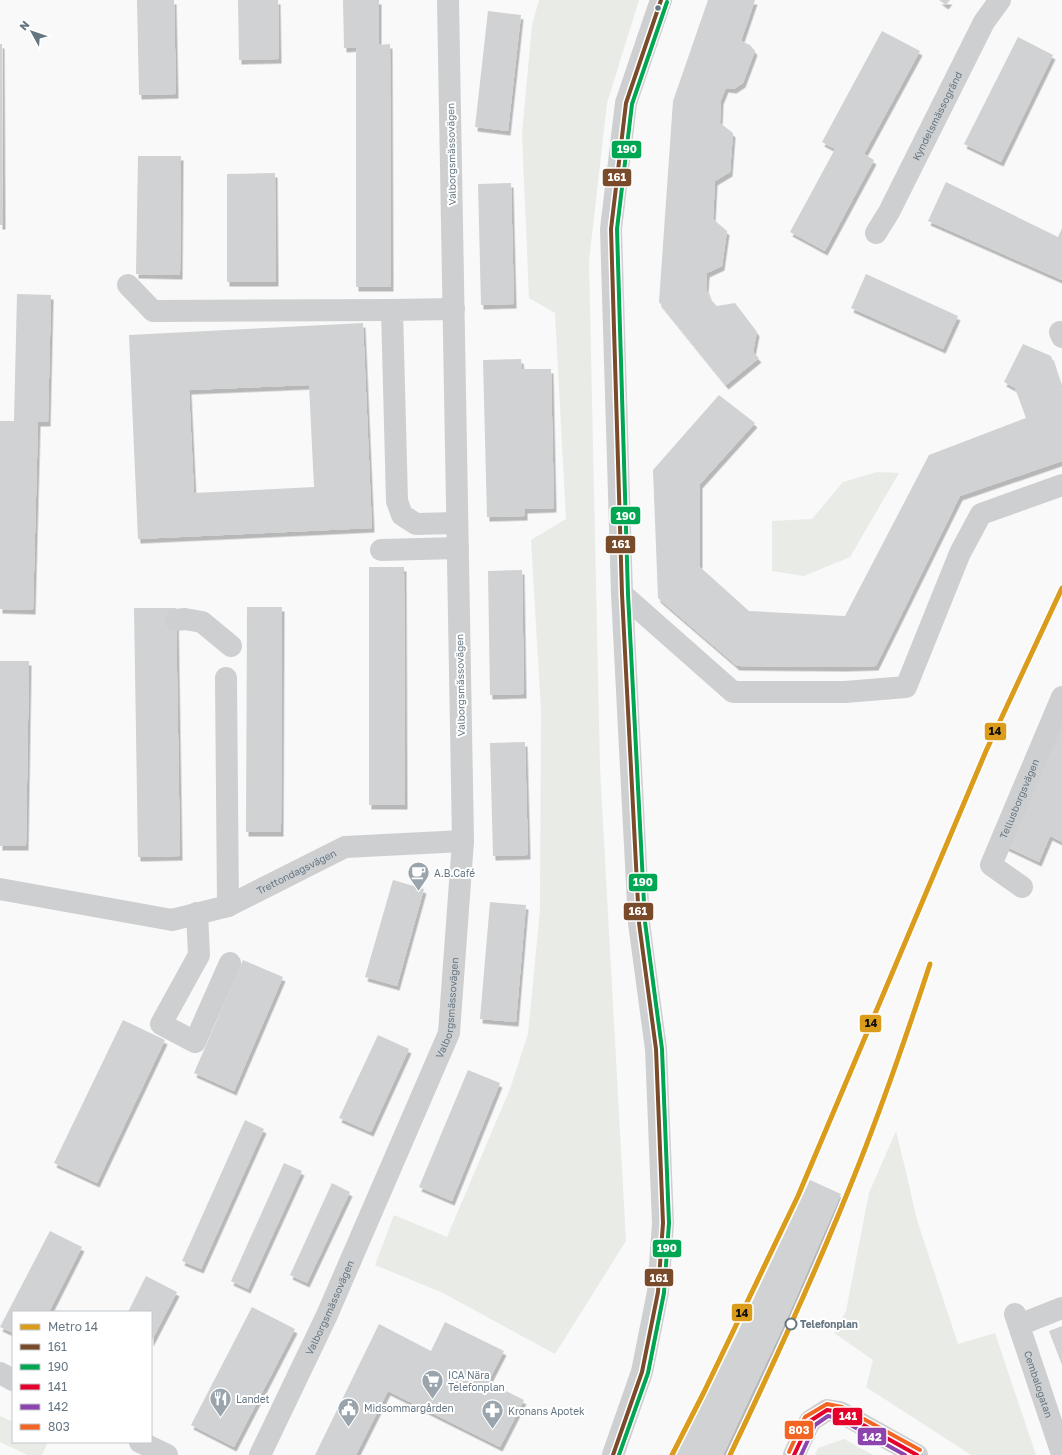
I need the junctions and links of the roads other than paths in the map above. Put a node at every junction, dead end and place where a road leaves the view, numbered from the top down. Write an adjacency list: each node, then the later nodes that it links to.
1 (448, 0): 6 (street, Valborgsmässovägen)
2 (661, 0): 12 (street)
3 (1000, 0): 4 (street, Kyndelsmässogränd)
4 (876, 233)
5 (128, 285): 7 (street)
6 (454, 309): 7 (street); 9 (street, Valborgsmässovägen)
7 (392, 310): 9 (street)
8 (1062, 486): 12 (street)
9 (457, 522): 10 (street, Valborgsmässovägen)
10 (458, 548): 11 (street); 17 (street, Valborgsmässovägen)
11 (381, 550)
12 (622, 594): 30 (street)
13 (176, 620): 14 (street)
14 (231, 646)
15 (226, 678): 20 (street)
16 (1062, 698): 18 (street, Tellusborgsvägen)
17 (463, 841): 20 (street, Trettondagsvägen); 29 (street, Valborgsmässovägen)
18 (1022, 887)
19 (0, 889): 21 (street, Trettondagsvägen)
20 (228, 906): 21 (street, Trettondagsvägen)
21 (197, 913): 22 (street)
22 (230, 963)
23 (1062, 1308): 27 (street, Cembalogatan)
24 (0, 1373): 25 (street)
25 (12, 1379)
26 (142, 1443): 28 (street)
27 (1062, 1454)
28 (167, 1455)
29 (260, 1455)
30 (613, 1455)
31 (794, 1455): 32 (street)
32 (917, 1455)

